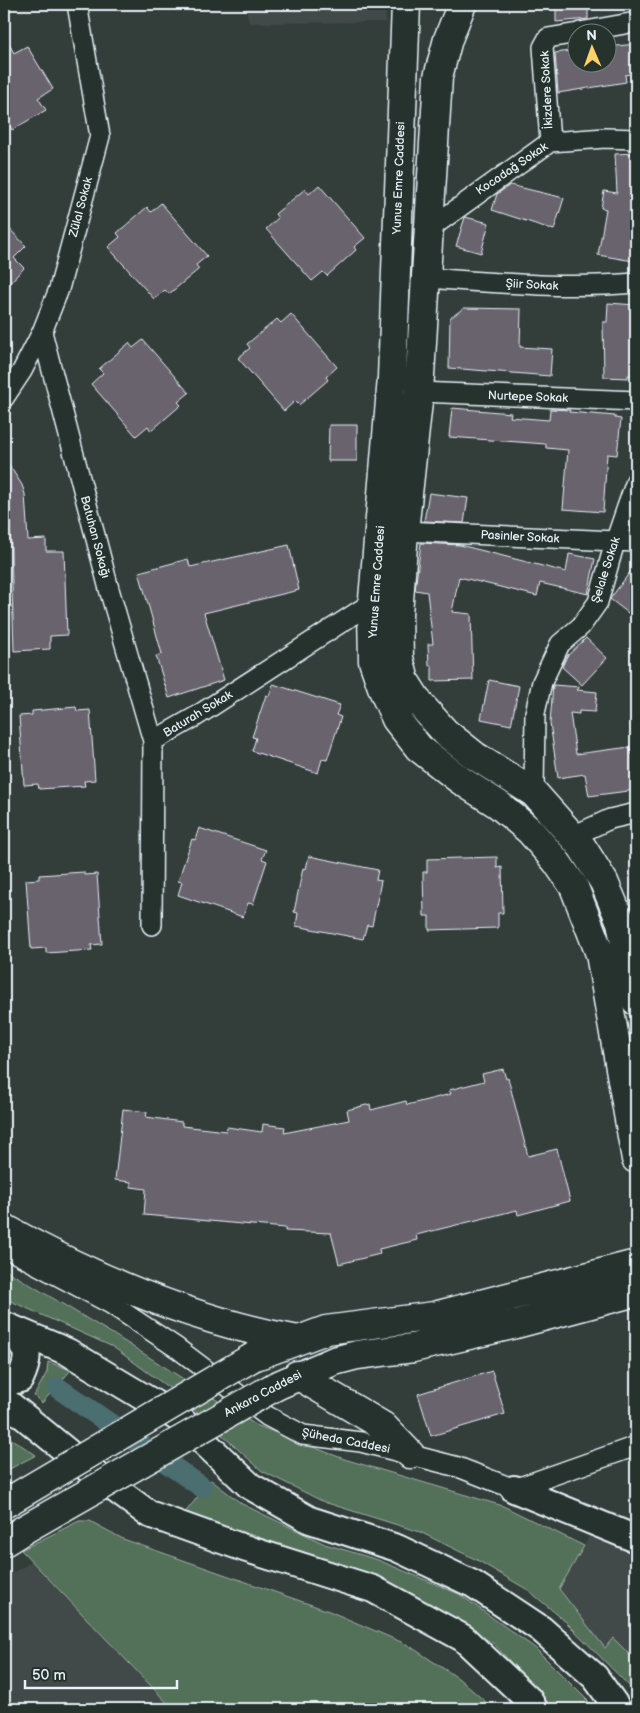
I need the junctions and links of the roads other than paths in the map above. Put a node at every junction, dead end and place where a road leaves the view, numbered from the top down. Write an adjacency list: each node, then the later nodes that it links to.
1 (76, 4): 12 (street, Zülal Sokak)
2 (406, 4): 20 (main road, Yunus Emre Caddesi)
3 (462, 4): 9 (main road, Yunus Emre Caddesi)
4 (636, 22): 5 (street, İkizdere Sokak)
5 (618, 25)
6 (568, 35): 8 (street, İkizdere Sokak)
7 (636, 139): 8 (street, Kocadağ Sokak)
8 (550, 142): 9 (street, Kocadağ Sokak)
9 (429, 229): 10 (main road, Yunus Emre Caddesi)
10 (427, 278): 11 (street, Şiir Sokak); 13 (main road, Yunus Emre Caddesi)
11 (636, 283)
12 (42, 332): 14 (street, Zülal Sokak); 21 (street, Batuhan Sokağı)
13 (419, 392): 15 (street, Nurtepe Sokak); 17 (main road, Yunus Emre Caddesi)
14 (4, 398)
15 (636, 401)
16 (636, 481): 18 (street, Şelale Sokak)
17 (404, 531): 18 (street, Pasinler Sokak); 22 (main road, Yunus Emre Caddesi)
18 (615, 542): 19 (street, Pasinler Sokak); 22 (street, Şelale Sokak)
19 (636, 542)
20 (373, 602): 21 (street, Baturah Sokak); 27 (main road, Yunus Emre Caddesi)
21 (153, 742): 25 (street, Baturah Sokak)
22 (534, 793): 24 (main road, Yunus Emre Caddesi)
23 (636, 813): 24 (street)
24 (573, 836): 26 (main road, Yunus Emre Caddesi)
25 (152, 926)
26 (636, 1001)
27 (636, 1159)
28 (4, 1228): 33 (main road)
29 (4, 1247): 38 (street, Şüheda Caddesi)
30 (636, 1264): 33 (main road)
31 (636, 1292): 34 (main road, Ankara Caddesi)
32 (8, 1327): 35 (street); 44 (street)
33 (298, 1340): 40 (main road, bridge)
34 (286, 1381): 38 (main road); 41 (main road, Ankara Caddesi, bridge)
35 (4, 1383)
36 (4, 1400): 43 (street)
37 (636, 1446): 39 (street)
38 (410, 1454): 39 (street, Şüheda Caddesi)
39 (514, 1489): 42 (street, Şüheda Caddesi)
40 (4, 1504)
41 (15, 1536)
42 (636, 1539)
43 (534, 1709)
44 (618, 1709)

